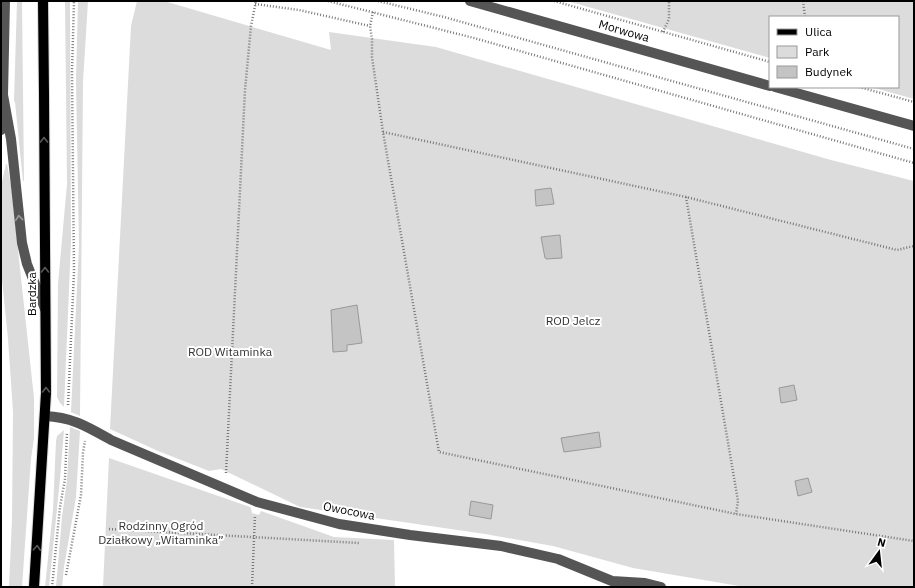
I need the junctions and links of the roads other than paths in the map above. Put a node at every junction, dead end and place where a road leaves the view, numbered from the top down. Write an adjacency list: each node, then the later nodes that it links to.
1 (5, 1): 6 (street)
2 (42, 1): 9 (main road, Bardzka, one-way to 2)
3 (470, 1): 4 (street, Morwowa)
4 (769, 86)
5 (779, 88): 7 (street)
6 (3, 95): 8 (street); 9 (street, one-way to 6)
7 (914, 126)
8 (1, 130)
9 (45, 310): 10 (main road, Bardzka, one-way to 9)
10 (45, 416): 11 (main road, Bardzka, one-way to 10); 12 (street, Owocowa)
11 (34, 587)
12 (661, 587)

